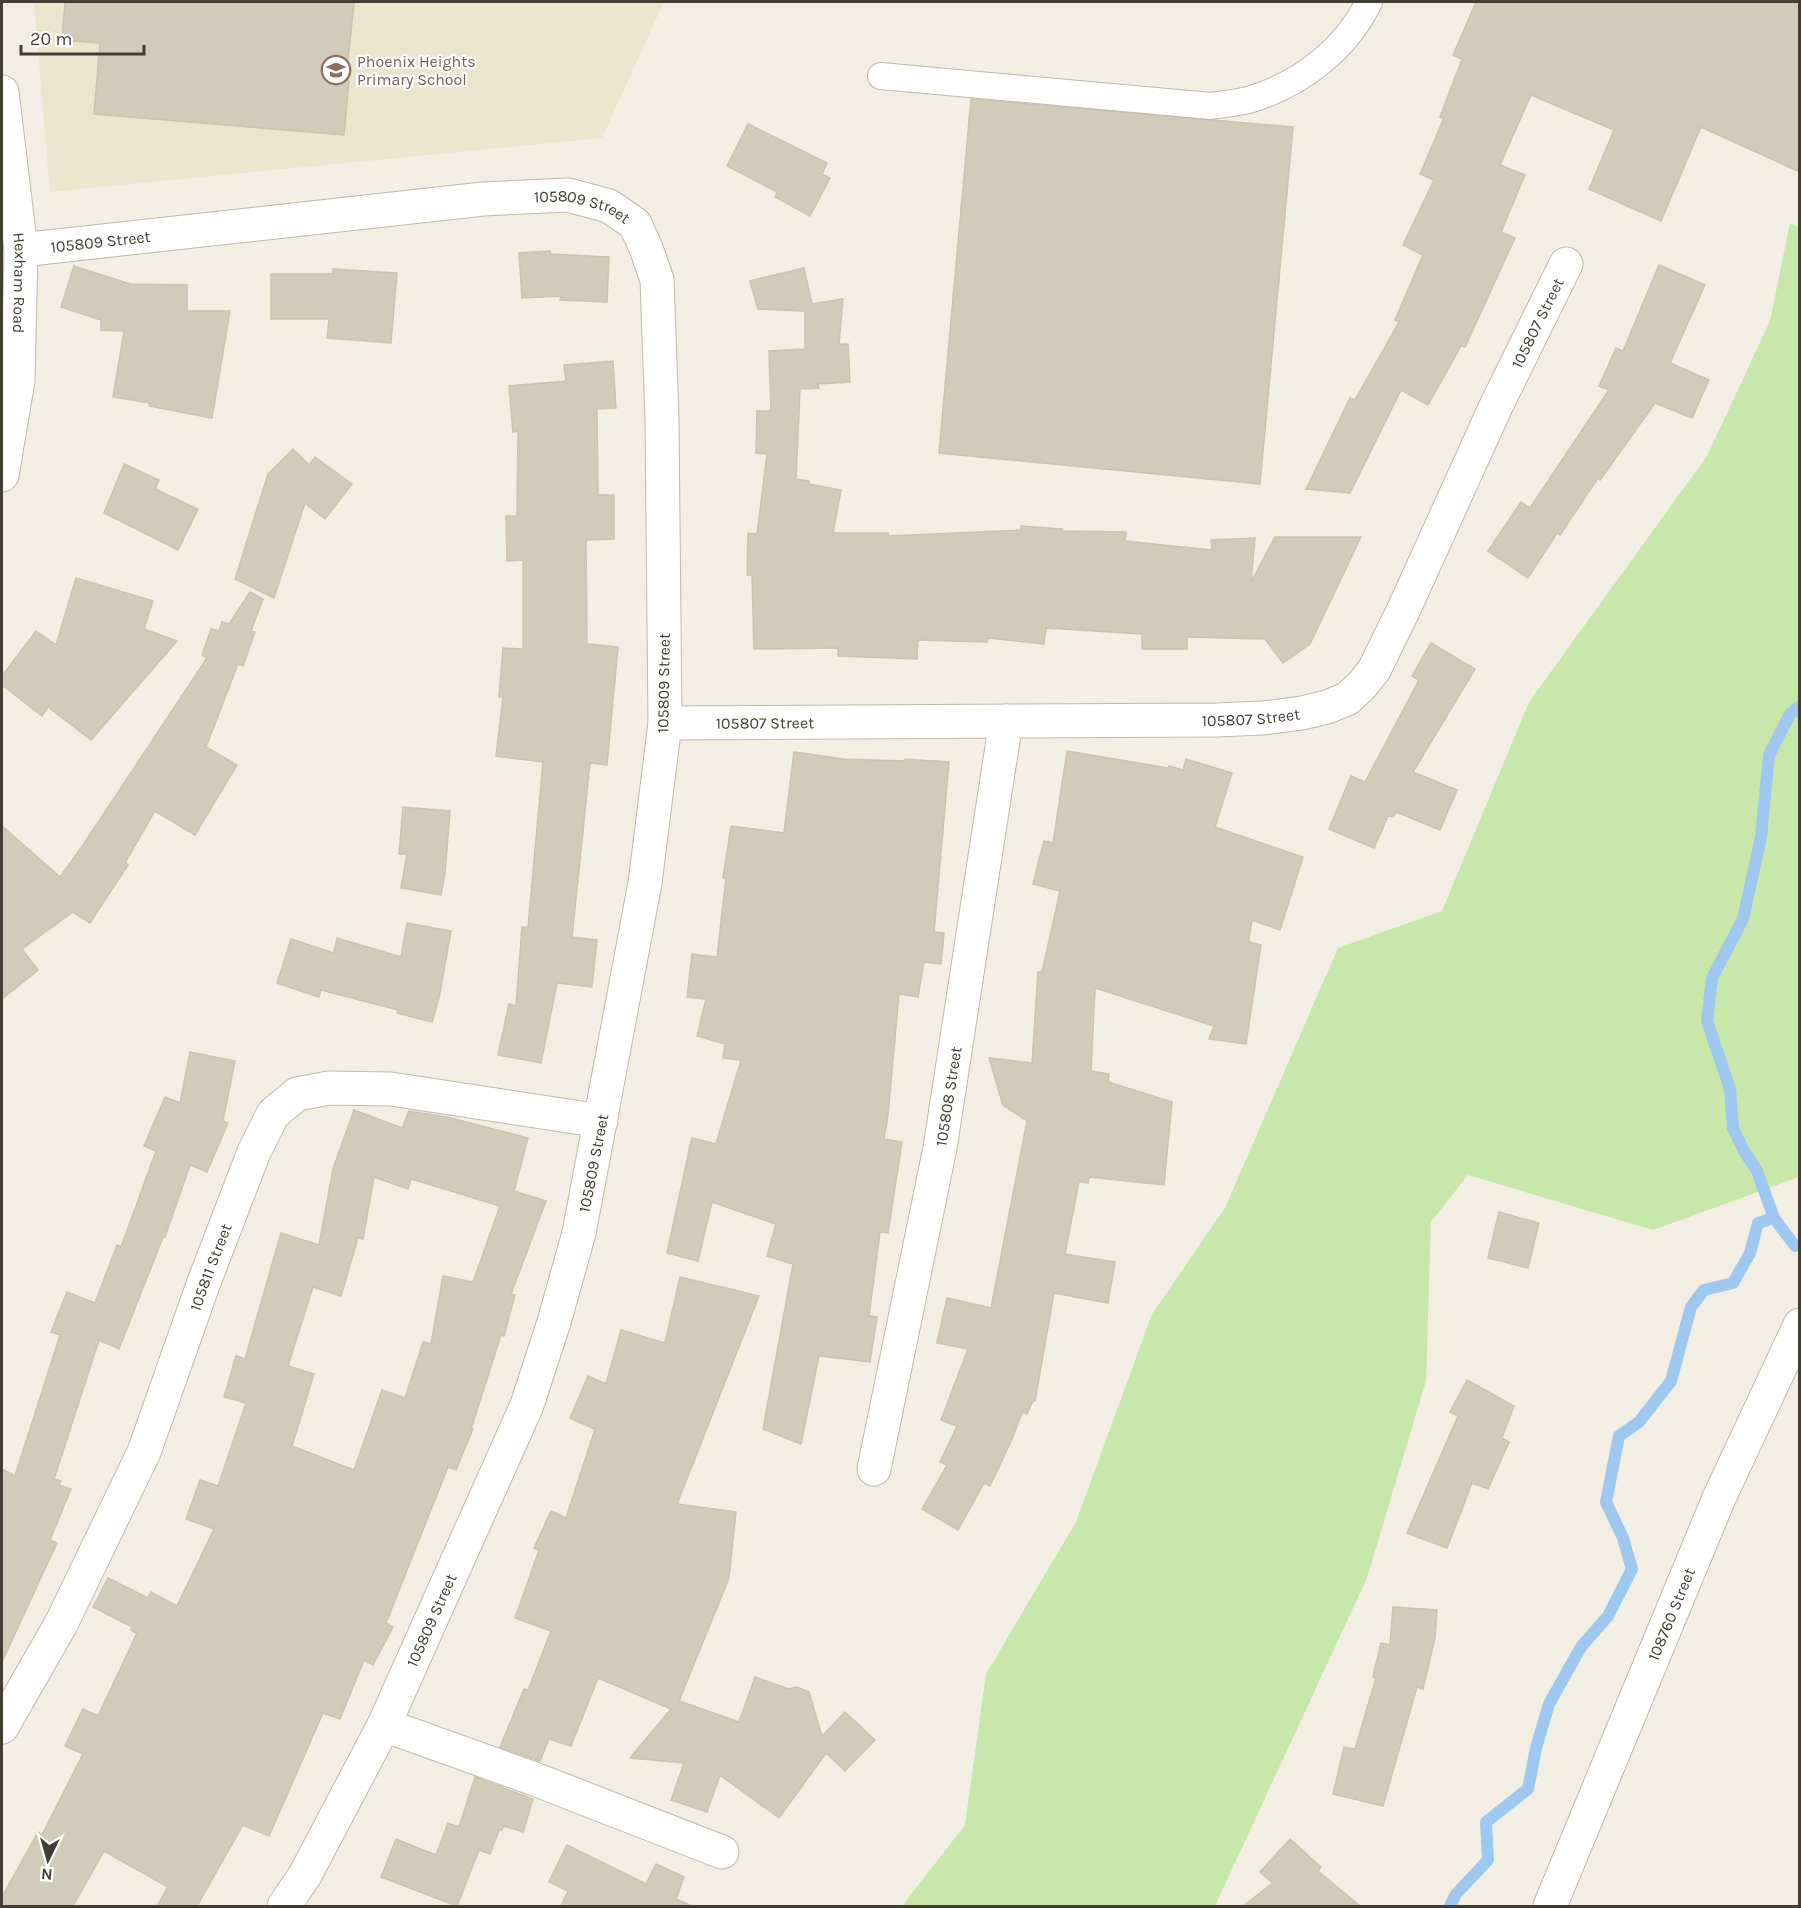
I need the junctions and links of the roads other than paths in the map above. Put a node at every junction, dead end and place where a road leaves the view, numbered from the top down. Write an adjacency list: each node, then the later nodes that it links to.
1 (1370, 2): 2 (lane)
2 (881, 76)
3 (2, 92): 4 (street, Hexham Road)
4 (13, 234): 6 (street, Hexham Road); 8 (street, 105809 Street)
5 (1566, 264): 7 (street, 105807 Street)
6 (2, 475)
7 (1006, 721): 8 (street, 105807 Street); 11 (street, 105808 Street)
8 (665, 723): 9 (street, 105809 Street)
9 (601, 1121): 12 (street, 105809 Street); 13 (street, 105811 Street)
10 (1800, 1325): 16 (street, 108760 Street)
11 (874, 1469)
12 (384, 1725): 14 (street); 15 (street, 105809 Street)
13 (2, 1727)
14 (722, 1852)
15 (284, 1906)
16 (1550, 1906)

